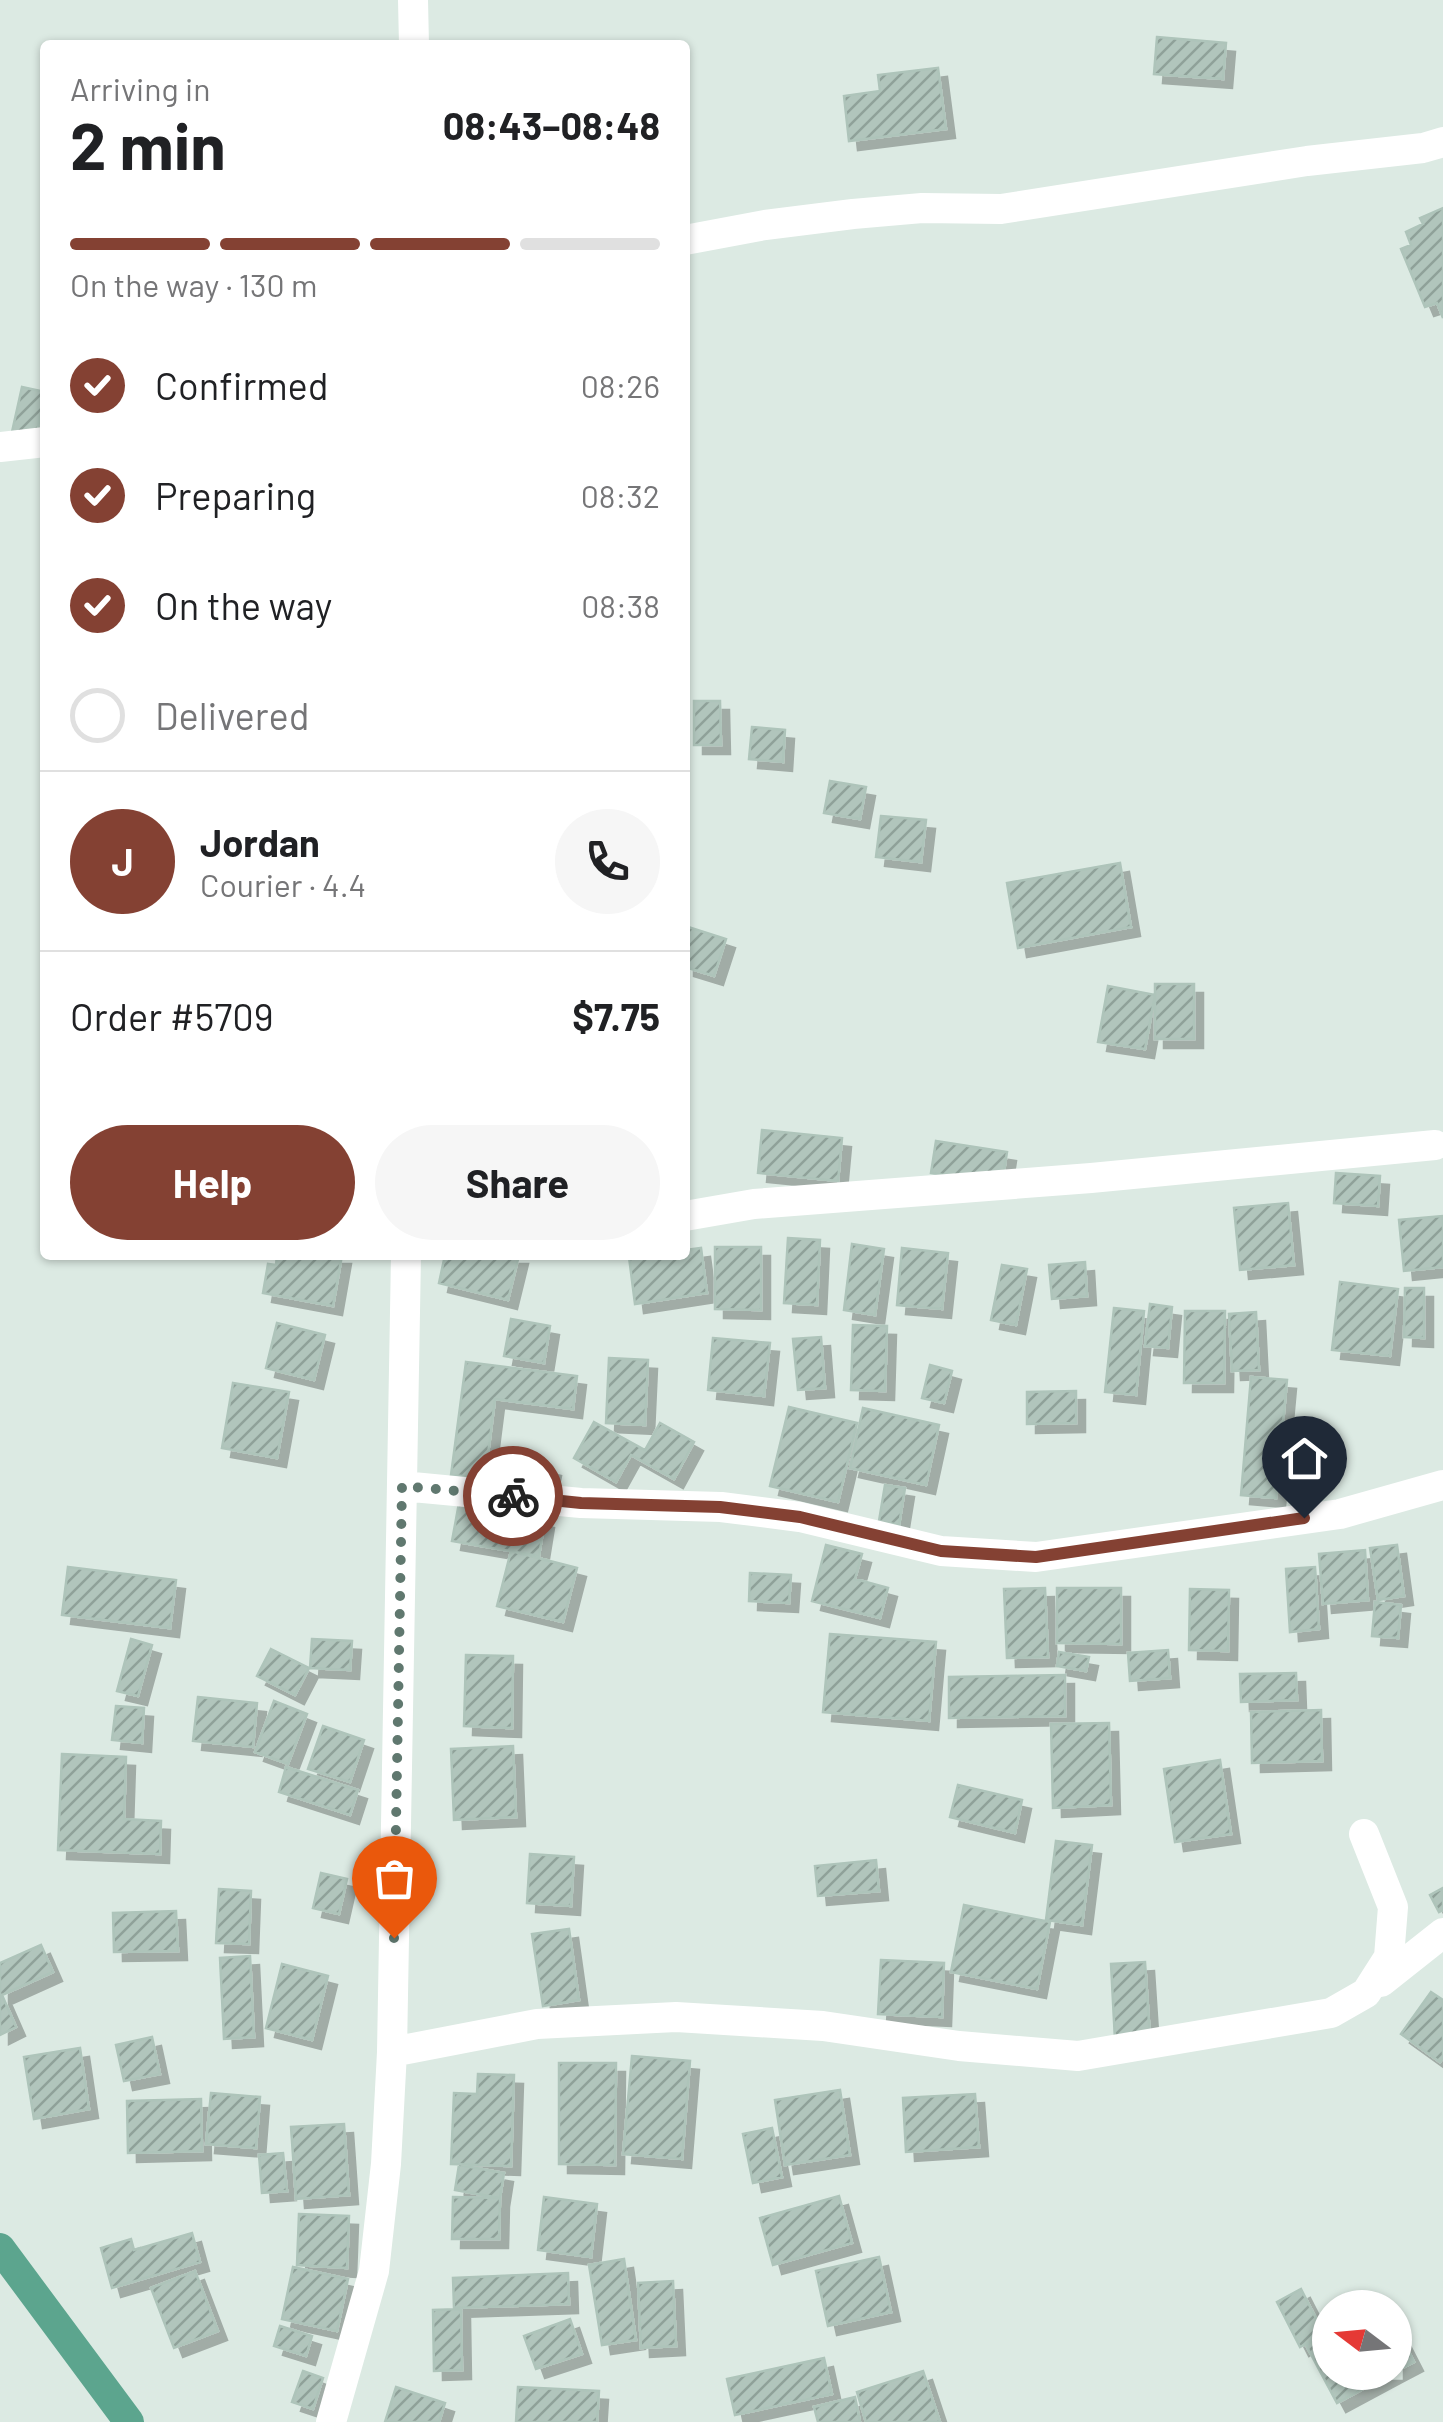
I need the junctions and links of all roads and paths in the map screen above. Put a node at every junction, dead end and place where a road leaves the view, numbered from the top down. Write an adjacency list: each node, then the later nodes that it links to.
1 (412, 0): 2 (street)
2 (414, 40)
3 (1443, 142): 4 (street)
4 (690, 239)
5 (40, 443): 6 (street)
6 (0, 447)
7 (1435, 1145): 8 (street)
8 (690, 1215)
9 (406, 1260): 11 (street)
10 (1443, 1485): 11 (street)
11 (402, 1486): 15 (street)
12 (1364, 1834): 14 (street)
13 (1443, 1933): 14 (street)
14 (1366, 1993): 15 (street)
15 (392, 2052): 18 (street)
16 (0, 2248): 17 (main road)
17 (129, 2422)
18 (331, 2422)

